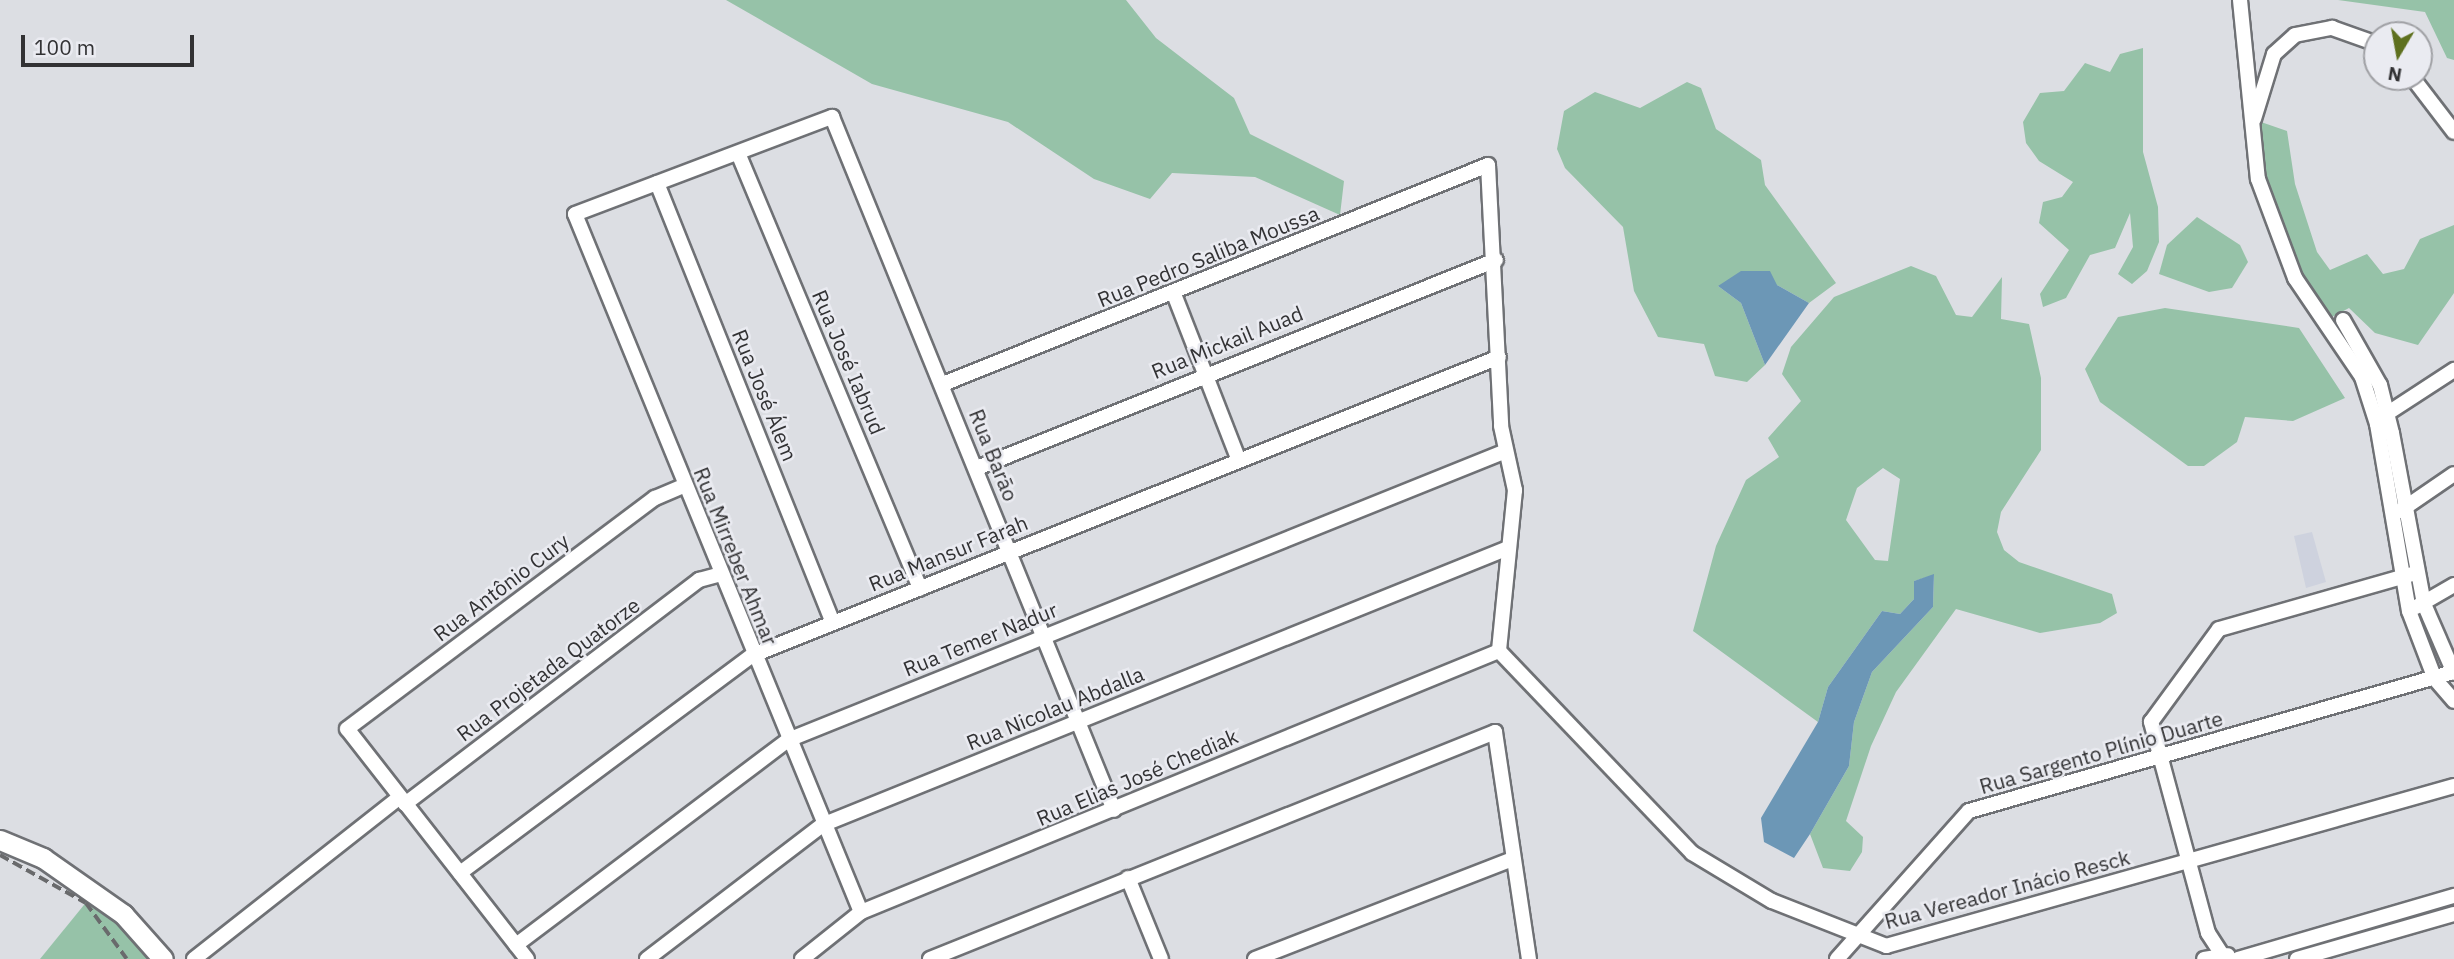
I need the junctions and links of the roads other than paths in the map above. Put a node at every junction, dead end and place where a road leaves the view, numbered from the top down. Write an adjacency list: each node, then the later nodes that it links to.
1 (2240, 0): 4 (street)
2 (2363, 39): 4 (street)
3 (2423, 91): 5 (street)
4 (2252, 127): 16 (street)
5 (2454, 132)
6 (738, 153): 7 (street); 14 (street, Rua Barão); 31 (street, Rua José Iabrud)
7 (657, 183): 22 (street, Rua Mirreber Ahmar); 34 (street, Rua José Álem)
8 (1496, 260): 9 (street, Rua Pedro Saliba Moussa); 11 (street); 13 (street, Rua Mickail Auad)
9 (1174, 294): 13 (street); 14 (street, Rua Pedro Saliba Moussa)
10 (2343, 320): 15 (street)
11 (1499, 357): 18 (street); 19 (street, Rua Mansur Farah)
12 (2454, 370): 15 (street)
13 (1205, 372): 19 (street); 20 (street, Rua Mickail Auad)
14 (943, 384): 20 (street, Rua Barão)
15 (2388, 413): 17 (street)
16 (2377, 424): 17 (street); 24 (street)
17 (2392, 433): 23 (street)
18 (1506, 451): 25 (street); 35 (street, Rua Temer Nadur)
19 (1238, 458): 26 (street, Rua Mansur Farah)
20 (977, 468): 26 (street, Rua Barão)
21 (2454, 474): 23 (street)
22 (685, 485): 28 (street, Rua Mirreber Ahmar); 45 (street, Rua Antônio Cury)
23 (2406, 506): 24 (street); 27 (street)
24 (2392, 517): 29 (street)
25 (1508, 548): 36 (street); 41 (street, Rua Nicolau Abdalla)
26 (1010, 551): 31 (street, Rua Mansur Farah); 35 (street, Rua Barão)
27 (2416, 573): 29 (street); 32 (street)
28 (721, 574): 37 (street, Rua Mirreber Ahmar); 45 (street, Rua Projetada Quatorze)
29 (2401, 578): 33 (street); 43 (street)
30 (2454, 585): 32 (street)
31 (920, 587): 34 (street, Rua Mansur Farah)
32 (2424, 604): 33 (street); 38 (street)
33 (2409, 611): 39 (street)
34 (834, 622): 37 (street, Rua Mansur Farah)
35 (1044, 635): 41 (street, Rua Barão); 42 (street, Rua Temer Nadur)
36 (1499, 651): 46 (street, Rua Elias José Chediak); 57 (street, Rua Vereador Inácio Resck)
37 (753, 655): 42 (street, Rua Mirreber Ahmar); 51 (street, Rua Mansur Farah)
38 (2454, 672): 39 (street, Rua Sargento Plínio Duarte)
39 (2435, 679): 40 (street); 43 (street, Rua Sargento Plínio Duarte)
40 (2454, 702)
41 (1078, 720): 46 (street, Rua Barão); 47 (street, Rua Nicolau Abdalla)
42 (788, 740): 47 (street, Rua Mirreber Ahmar); 58 (street, Rua Temer Nadur)
43 (2158, 758): 50 (street); 57 (street, Rua Sargento Plínio Duarte)
44 (2454, 786): 50 (street, Rua Vereador Inácio Resck)
45 (403, 800): 51 (street); 61 (street, Rua Projetada Quatorze)
46 (1114, 810): 54 (street, Rua Elias José Chediak)
47 (822, 825): 54 (street, Rua Mirreber Ahmar); 63 (street, Rua Nicolau Abdalla)
48 (0, 840): 60 (street)
49 (1513, 859): 52 (street); 67 (street); 68 (street)
50 (2186, 862): 56 (street); 57 (street, Rua Vereador Inácio Resck)
51 (460, 873): 58 (street)
52 (1128, 878): 65 (street); 66 (street)
53 (2454, 896): 71 (street)
54 (861, 912): 64 (street, Rua Elias José Chediak)
55 (2454, 914): 72 (street)
56 (2208, 933): 59 (street); 70 (street)
57 (1858, 935): 69 (street, Rua Sargento Plínio Duarte)
58 (516, 945): 62 (street)
59 (2227, 956): 70 (street)
60 (163, 959)
61 (194, 959)
62 (527, 959)
63 (647, 959)
64 (802, 959)
65 (930, 959)
66 (1161, 959)
67 (1255, 959)
68 (1529, 959)
69 (1836, 959)
70 (2204, 959)
71 (2238, 959)
72 (2297, 959)

